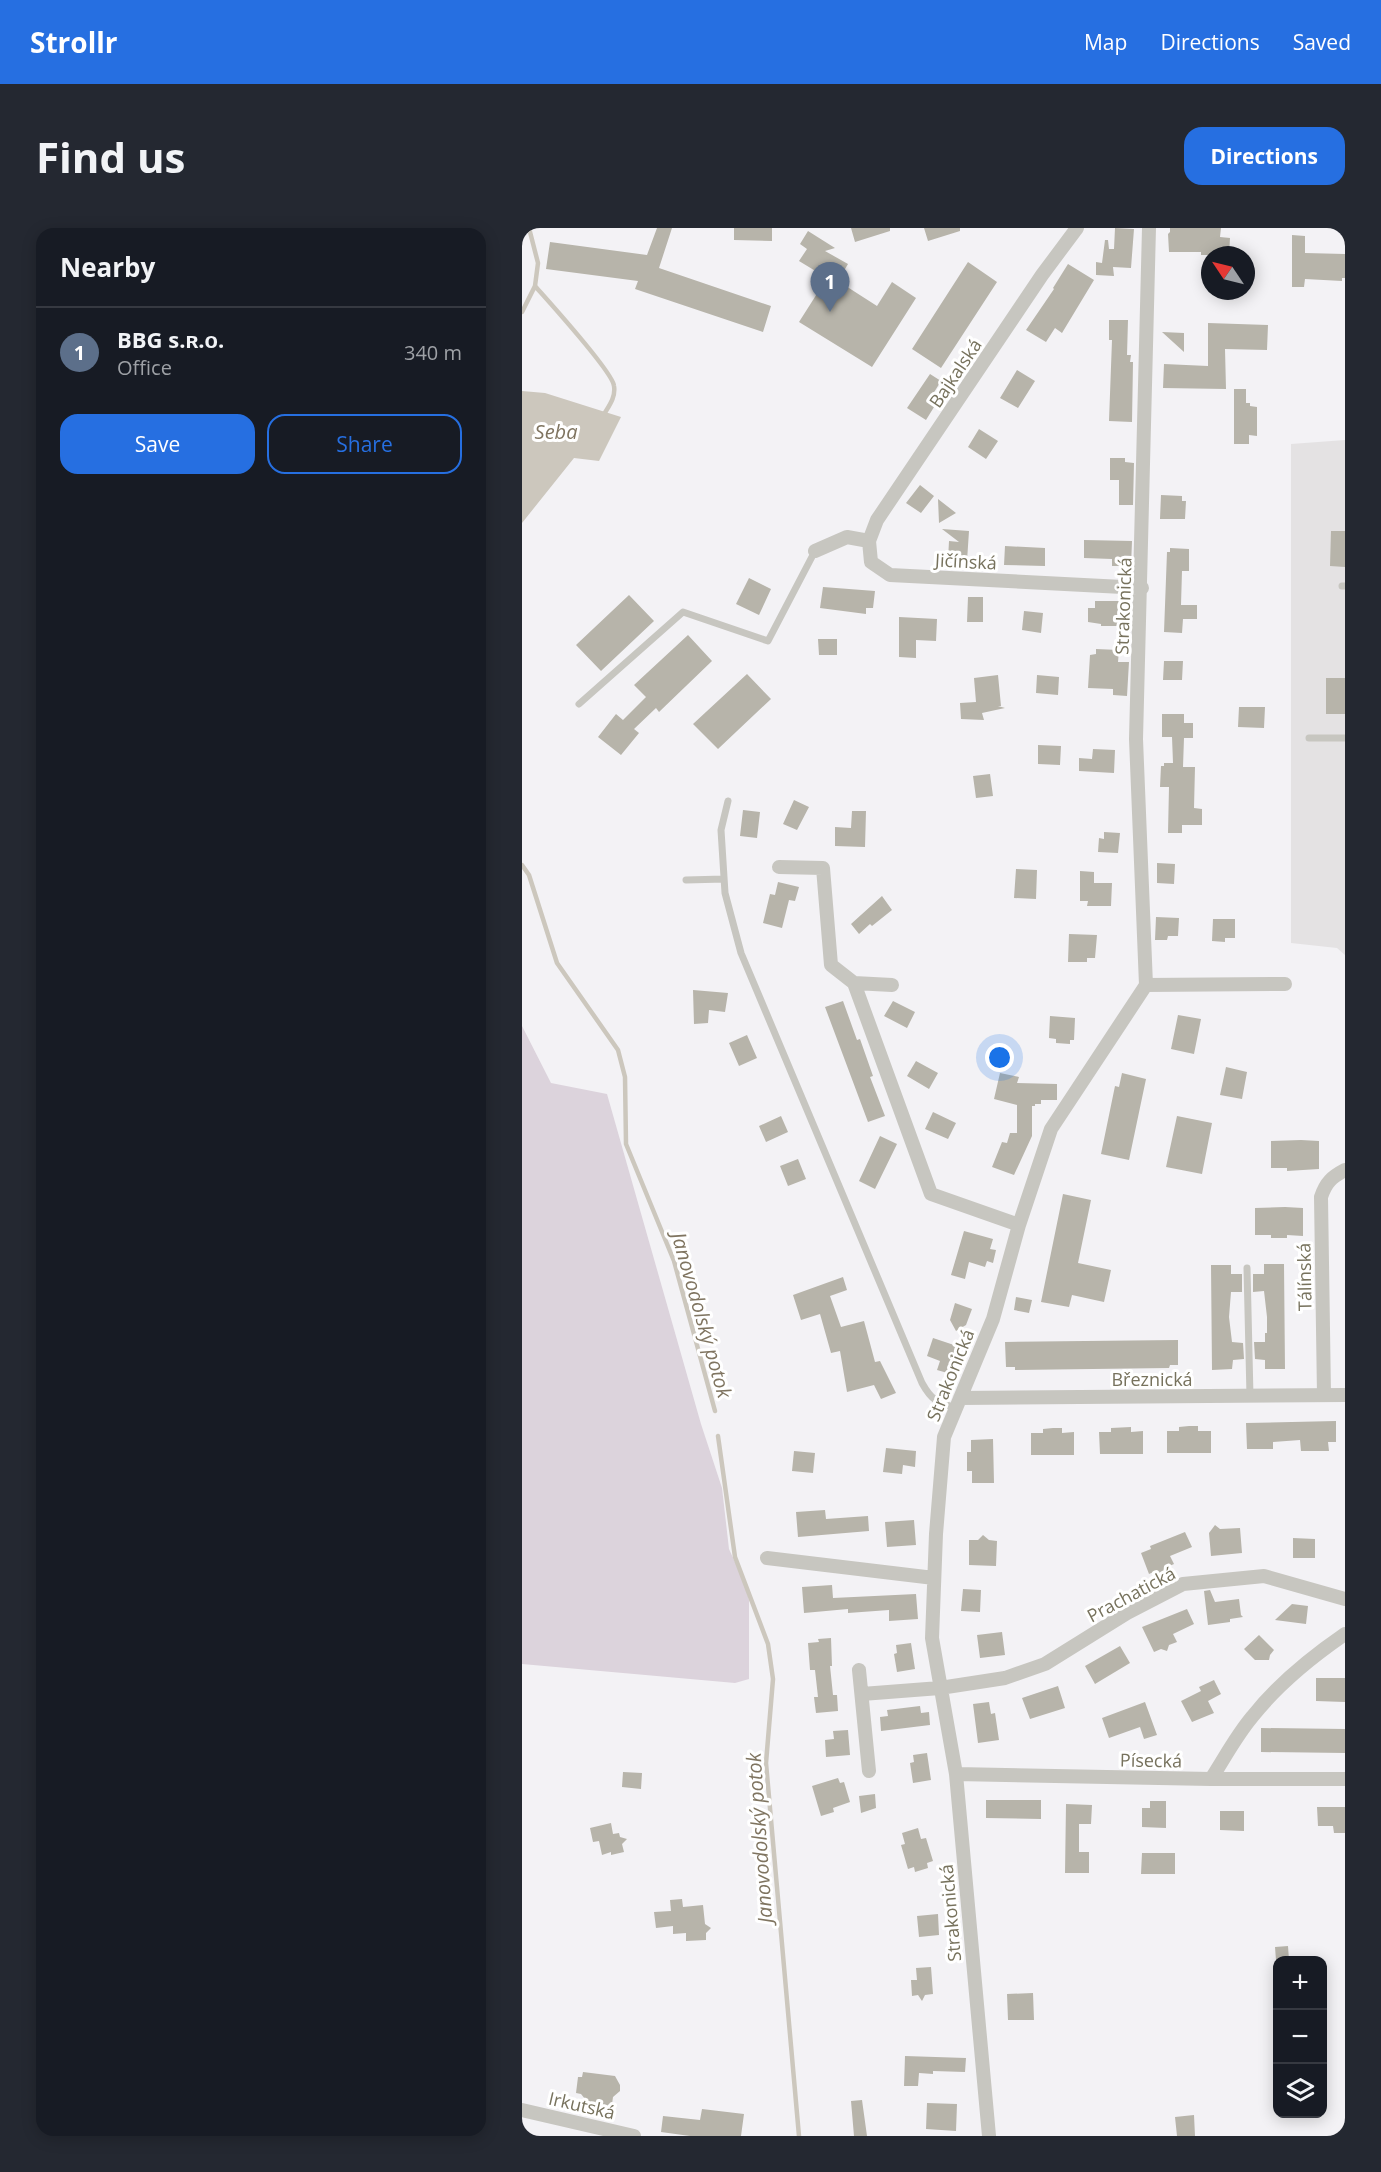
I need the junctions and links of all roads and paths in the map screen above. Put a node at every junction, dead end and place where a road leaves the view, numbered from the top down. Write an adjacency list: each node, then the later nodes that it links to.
1 (1077, 228): 3 (street, Bajkalská)
2 (1149, 228): 5 (street, Strakonická)
3 (869, 541): 4 (street); 5 (street, Jičínská)
4 (815, 551): 6 (lane)
5 (1142, 588): 16 (street, Strakonická)
6 (579, 704)
7 (1309, 738): 8 (lane)
8 (1345, 738)
9 (728, 801): 11 (lane)
10 (779, 867): 13 (street)
11 (724, 879): 12 (lane); 23 (lane)
12 (686, 880)
13 (854, 984): 15 (street); 18 (street)
14 (1285, 984): 16 (street)
15 (892, 985)
16 (1146, 985): 18 (street, Strakonická)
17 (1345, 1170): 20 (street, Tálínská)
18 (1019, 1225): 23 (street, Strakonická)
19 (1246, 1268): 22 (lane)
20 (1324, 1395): 21 (street, Březnická); 22 (street, Březnická)
21 (1345, 1395)
22 (1250, 1396): 23 (street, Březnická)
23 (958, 1403): 25 (street, Strakonická)
24 (767, 1558): 25 (street)
25 (934, 1578): 29 (street, Strakonická)
26 (1345, 1599): 29 (street, Prachatická)
27 (1345, 1634): 33 (street)
28 (860, 1670): 30 (street)
29 (940, 1688): 30 (street); 32 (street, Strakonická)
30 (862, 1694): 31 (street)
31 (869, 1771)
32 (956, 1774): 33 (street, Písecká); 37 (street, Strakonická)
33 (1211, 1779): 34 (street, Písecká)
34 (1345, 1779)
35 (522, 2110): 36 (street, Irkutská)
36 (634, 2136)
37 (989, 2136)

